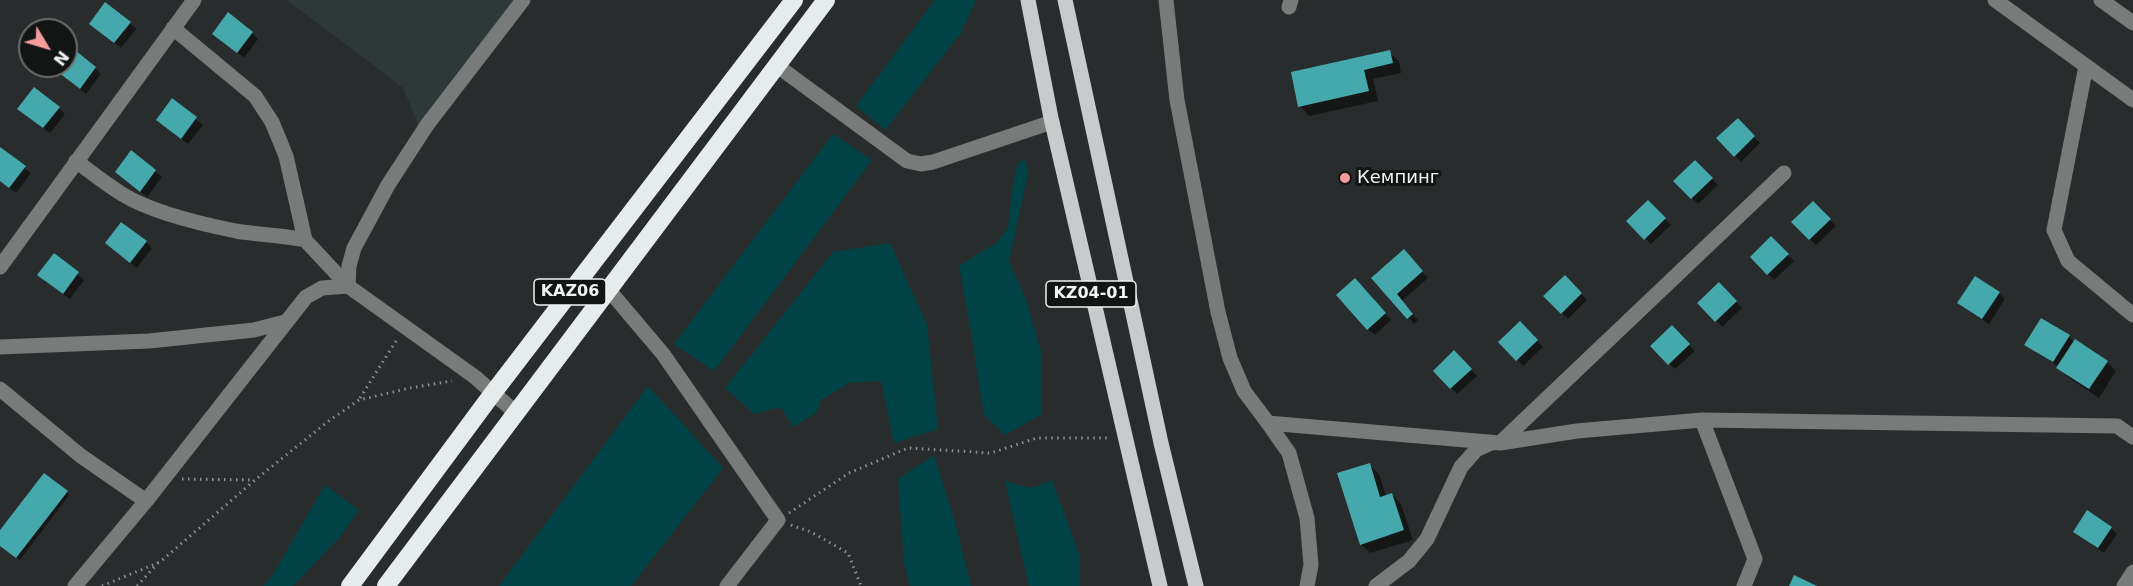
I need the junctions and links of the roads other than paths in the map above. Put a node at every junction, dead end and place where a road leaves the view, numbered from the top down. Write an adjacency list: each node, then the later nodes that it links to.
1 (194, 0): 11 (street)
2 (523, 0): 20 (street)
3 (794, 0): 26 (highway, KАZ06)
4 (826, 0): 12 (highway, KАZ06)
5 (1029, 0): 15 (main road, KZ04-01)
6 (1065, 0): 39 (main road, KZ04-01)
7 (1166, 0): 29 (street)
8 (1995, 0): 13 (street)
9 (2102, 0): 10 (street)
10 (2133, 23)
11 (173, 28): 16 (street); 18 (street)
12 (776, 65): 15 (street); 21 (highway, KАZ06)
13 (2086, 66): 14 (street); 22 (street)
14 (2133, 100)
15 (1052, 122): 38 (main road, KZ04-01)
16 (76, 161): 18 (street); 19 (street)
17 (1784, 173): 31 (street)
18 (305, 240): 20 (street)
19 (0, 267)
20 (348, 286): 23 (street); 26 (street)
21 (608, 289): 27 (highway, KАZ06); 37 (street)
22 (2133, 315)
23 (285, 322): 24 (street); 32 (street)
24 (0, 347)
25 (0, 389): 32 (street)
26 (493, 393): 27 (street); 35 (highway, KАZ06)
27 (515, 412): 36 (highway, KАZ06)
28 (1702, 420): 30 (street); 31 (street); 42 (street)
29 (1268, 423): 31 (street); 40 (street)
30 (2133, 436)
31 (1496, 443): 41 (street)
32 (146, 501): 34 (street)
33 (2133, 572): 43 (street)
34 (75, 586)
35 (350, 586)
36 (386, 586)
37 (727, 586)
38 (1160, 586)
39 (1196, 586)
40 (1307, 586)
41 (1376, 586)
42 (1744, 586)
43 (2124, 586)

